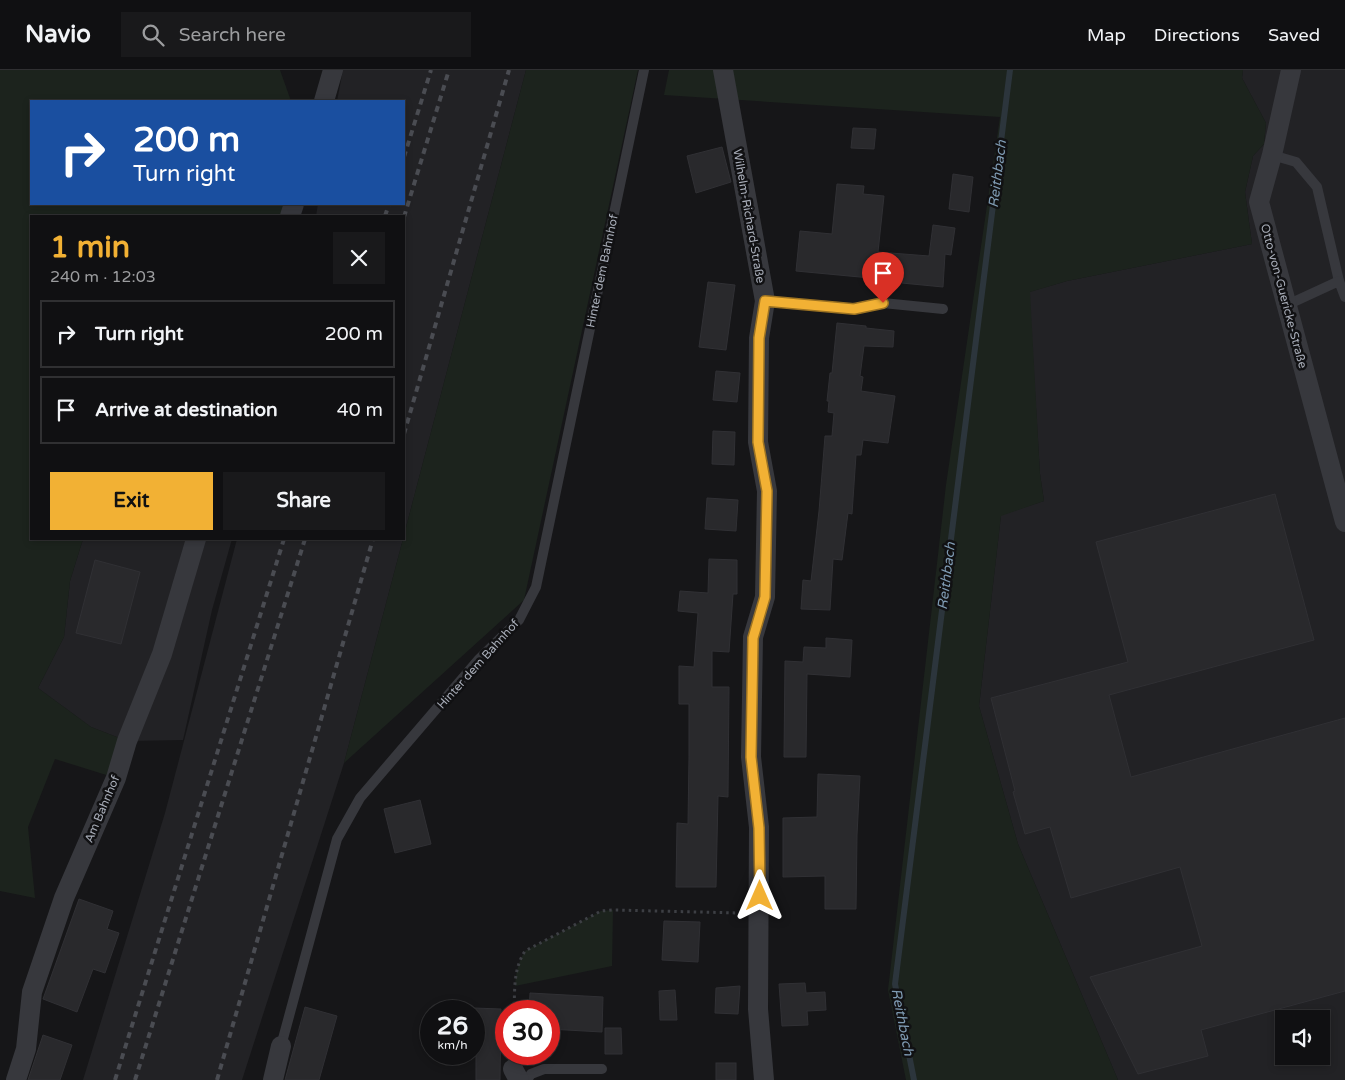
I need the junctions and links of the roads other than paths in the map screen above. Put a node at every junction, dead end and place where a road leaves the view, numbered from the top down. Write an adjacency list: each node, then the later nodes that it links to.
1 (333, 70): 5 (street)
2 (644, 70): 15 (lane, Hinter dem Bahnhof)
3 (723, 70): 9 (street, Wilhelm-Richard-Straße)
4 (1291, 70): 6 (street, Otto-von-Guericke-Straße)
5 (324, 100)
6 (1272, 155): 7 (lane); 10 (street, Otto-von-Guericke-Straße)
7 (1339, 280): 8 (lane); 10 (lane)
8 (1345, 297)
9 (765, 301): 11 (lane); 20 (street, Wilhelm-Richard-Straße)
10 (1287, 305): 12 (street, Otto-von-Guericke-Straße)
11 (943, 309)
12 (1341, 492): 13 (street, Otto-von-Guericke-Straße)
13 (1345, 522)
14 (196, 540): 18 (street, Am Bahnhof)
15 (282, 1046): 19 (street, Hinter dem Bahnhof)
16 (602, 1069): 17 (lane)
17 (520, 1076)
18 (16, 1080)
19 (273, 1080)
20 (764, 1080)

